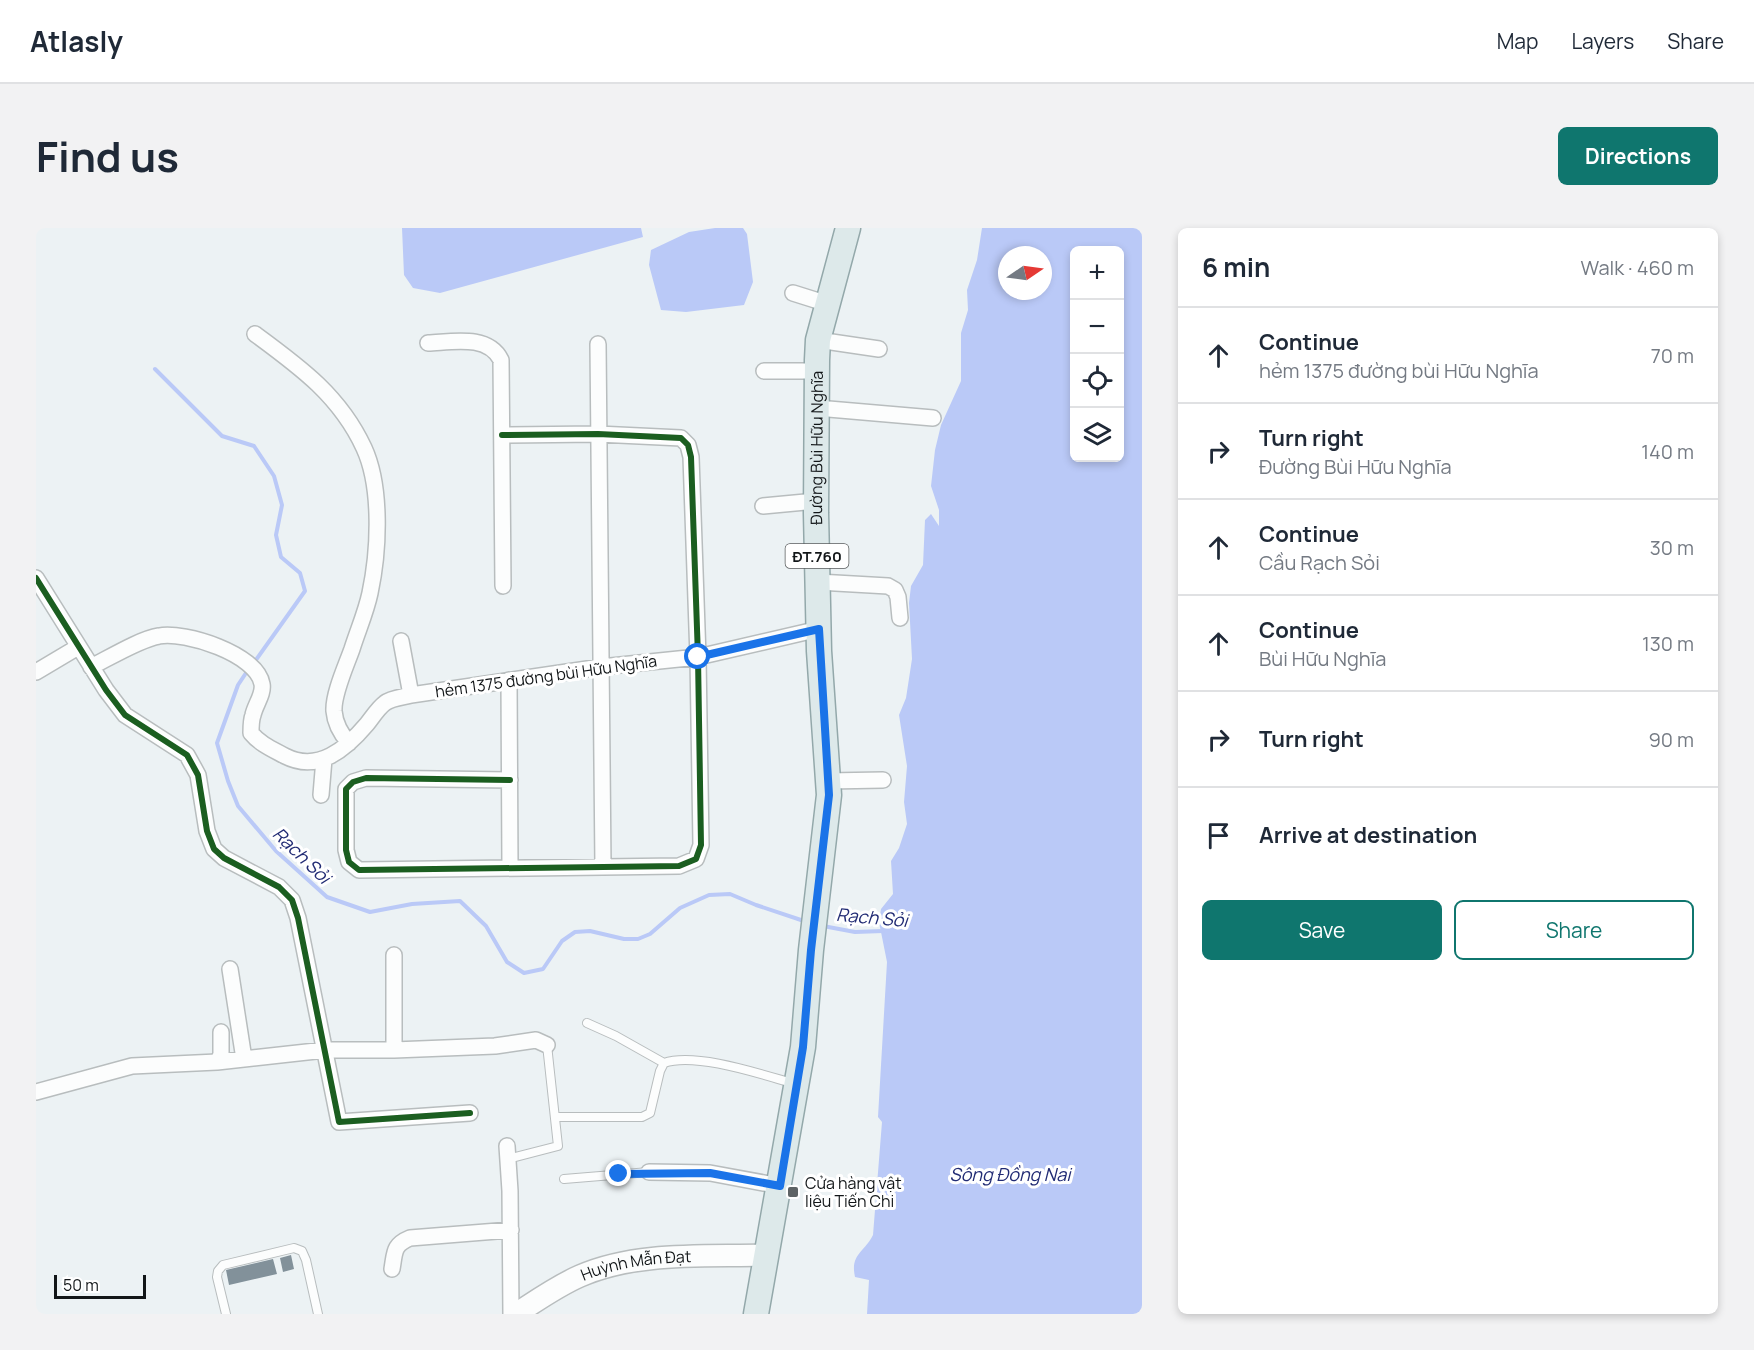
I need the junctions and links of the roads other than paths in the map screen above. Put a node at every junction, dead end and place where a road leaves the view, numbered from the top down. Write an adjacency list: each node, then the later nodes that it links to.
1 (848, 228): 3 (main road, Đường Bùi Hữu Nghĩa / ĐT.760)
2 (793, 293): 3 (street)
3 (828, 304): 5 (main road, Đường Bùi Hữu Nghĩa / ĐT.760)
4 (255, 334): 31 (street)
5 (818, 340): 8 (street); 10 (main road, Đường Bùi Hữu Nghĩa / ĐT.760)
6 (428, 343): 14 (street)
7 (597, 344): 13 (street)
8 (879, 349)
9 (764, 370): 10 (street)
10 (817, 371): 11 (main road, Đường Bùi Hữu Nghĩa / ĐT.760)
11 (818, 408): 12 (street); 15 (main road, Đường Bùi Hữu Nghĩa / ĐT.760)
12 (933, 418)
13 (598, 434): 14 (street); 25 (street); 27 (street)
14 (502, 435): 19 (street)
15 (816, 501): 16 (street); 18 (main road, Đường Bùi Hữu Nghĩa / ĐT.760)
16 (763, 506)
17 (36, 578): 20 (street)
18 (818, 582): 21 (street); 22 (main road, Đường Bùi Hữu Nghĩa / ĐT.760)
19 (503, 586)
20 (41, 596): 24 (street)
21 (900, 618)
22 (819, 629): 25 (street, hẻm 1375 đường bùi Hữu Nghĩa); 35 (main road, Đường Bùi Hữu Nghĩa / ĐT.760)
23 (401, 641): 30 (street)
24 (78, 647): 26 (street); 28 (street)
25 (698, 657): 27 (street, hẻm 1375 đường bùi Hữu Nghĩa); 37 (street)
26 (91, 667): 32 (street); 44 (street)
27 (601, 667): 29 (street, hẻm 1375 đường bùi Hữu Nghĩa); 37 (street)
28 (36, 672)
29 (509, 680): 30 (street, hẻm 1375 đường bùi Hữu Nghĩa); 33 (street)
30 (411, 695): 31 (street, hẻm 1375 đường bùi Hữu Nghĩa)
31 (354, 739): 32 (street, hẻm 1375 đường bùi Hữu Nghĩa)
32 (324, 759): 36 (street)
33 (510, 780): 38 (street); 38 (street)
34 (883, 780): 35 (street)
35 (828, 781): 49 (main road, Đường Bùi Hữu Nghĩa / ĐT.760)
36 (321, 795)
37 (603, 867): 38 (street)
38 (510, 868)
39 (394, 955): 45 (street)
40 (230, 969): 46 (street)
41 (587, 1023): 48 (lane)
42 (221, 1032): 47 (street)
43 (547, 1045): 45 (street); 52 (lane)
44 (325, 1050): 45 (street); 46 (street); 51 (street)
45 (394, 1050)
46 (244, 1059): 47 (street)
47 (217, 1062): 50 (street)
48 (664, 1063): 49 (lane); 52 (lane)
49 (797, 1084): 56 (main road, ĐT.760)
50 (36, 1092)
51 (470, 1113)
52 (556, 1117): 53 (lane)
53 (507, 1153): 57 (street)
54 (649, 1172): 55 (lane); 56 (street)
55 (564, 1179)
56 (780, 1186): 58 (main road, ĐT.760)
57 (511, 1230): 59 (street); 62 (street)
58 (767, 1255): 63 (main road, Huỳnh Mẫn Đạt); 64 (main road, ĐT.760)
59 (392, 1269)
60 (226, 1314): 61 (lane)
61 (318, 1314)
62 (511, 1314)
63 (516, 1314)
64 (756, 1314)

